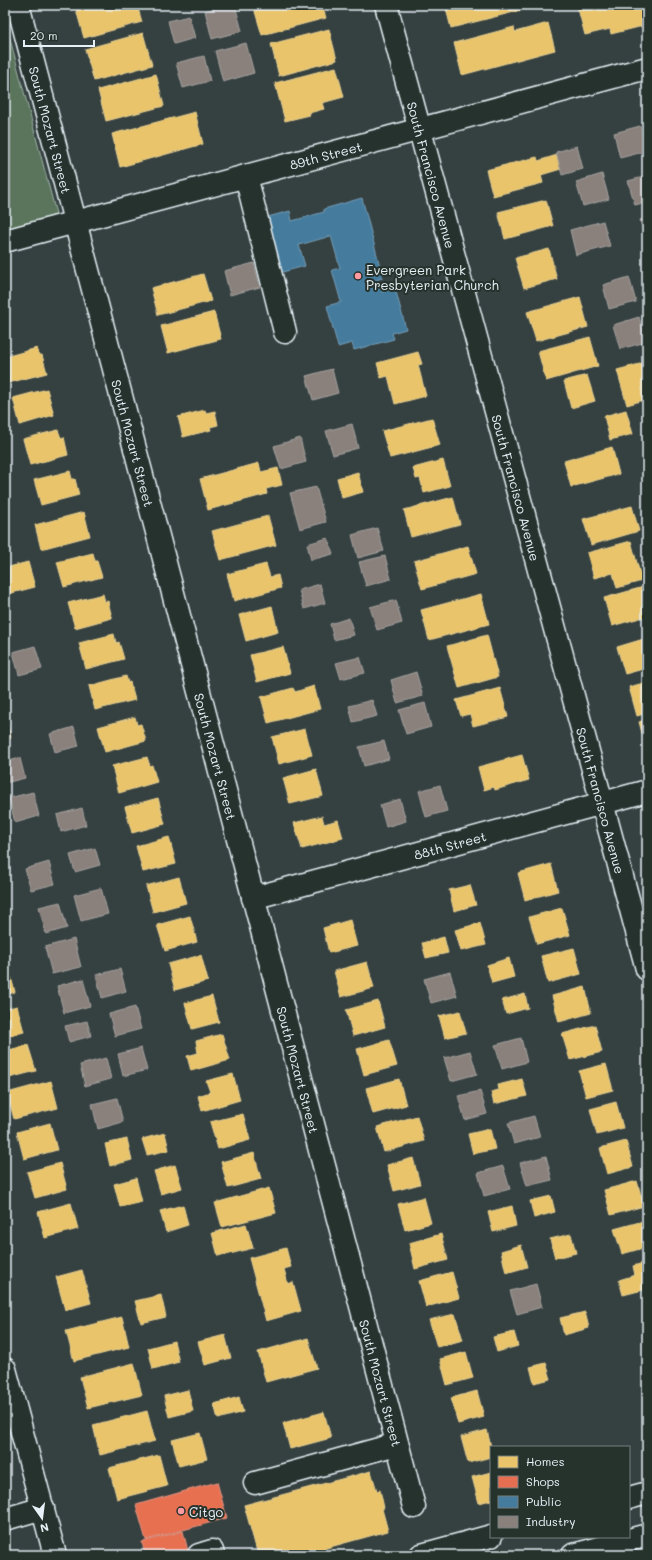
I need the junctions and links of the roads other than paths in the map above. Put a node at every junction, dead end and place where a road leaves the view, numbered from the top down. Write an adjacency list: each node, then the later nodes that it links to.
1 (18, 5): 6 (street, South Mozart Street)
2 (386, 5): 4 (street, South Francisco Avenue)
3 (647, 68): 4 (street, 89th Street)
4 (420, 129): 5 (street, 89th Street); 10 (street, South Francisco Avenue)
5 (246, 176): 6 (street, 89th Street); 8 (street)
6 (75, 222): 7 (street, 89th Street); 11 (street, South Mozart Street)
7 (5, 241)
8 (285, 332)
9 (647, 791): 10 (street, 88th Street)
10 (602, 803): 11 (street, 88th Street); 12 (street, South Francisco Avenue)
11 (254, 898): 14 (street, South Mozart Street)
12 (647, 969)
13 (5, 1369): 19 (street)
14 (397, 1444): 15 (street); 18 (street, South Mozart Street)
15 (255, 1483)
16 (647, 1493): 17 (street)
17 (630, 1498)
18 (414, 1507)
19 (43, 1508): 20 (street); 23 (street)
20 (5, 1519)
21 (647, 1535): 27 (street)
22 (490, 1536): 26 (street)
23 (55, 1555)
24 (198, 1555): 25 (street)
25 (213, 1555)
26 (421, 1555)
27 (573, 1555)

